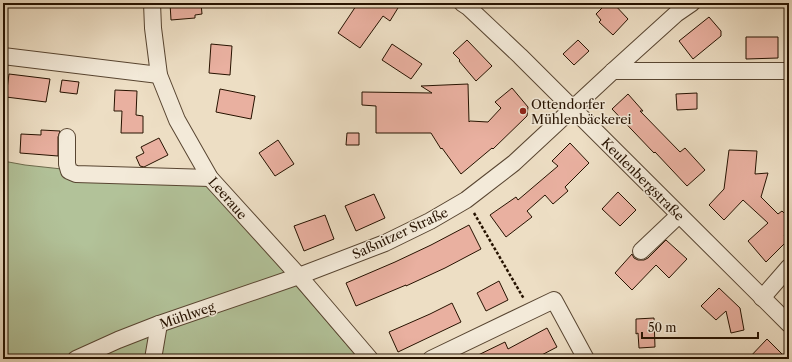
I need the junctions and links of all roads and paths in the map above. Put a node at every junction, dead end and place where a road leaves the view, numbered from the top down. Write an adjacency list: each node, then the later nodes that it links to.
1 (152, 3): 7 (street, Leeraue)
2 (462, 3): 8 (street, Keulenbergstraße)
3 (692, 3): 5 (street, Saßnitzer Straße)
4 (3, 56): 7 (street)
5 (613, 71): 6 (street); 8 (street, Saßnitzer Straße)
6 (789, 71)
7 (159, 75): 10 (street, Leeraue)
8 (572, 109): 11 (street, Saßnitzer Straße); 12 (street, Keulenbergstraße)
9 (67, 137): 10 (street)
10 (210, 178): 15 (street, Leeraue)
11 (466, 200): 15 (street, Saßnitzer Straße); 17 (path)
12 (679, 215): 13 (street); 16 (street, Keulenbergstraße)
13 (641, 251)
14 (789, 267): 16 (street)
15 (299, 276): 18 (street, Mühlweg); 22 (street, Leeraue)
16 (762, 298): 19 (street, Keulenbergstraße)
17 (531, 311): 23 (street); 24 (street)
18 (159, 324): 20 (street, Mühlweg); 21 (street)
19 (789, 324)
20 (76, 359)
21 (153, 359)
22 (370, 359)
23 (431, 359)
24 (586, 359)

